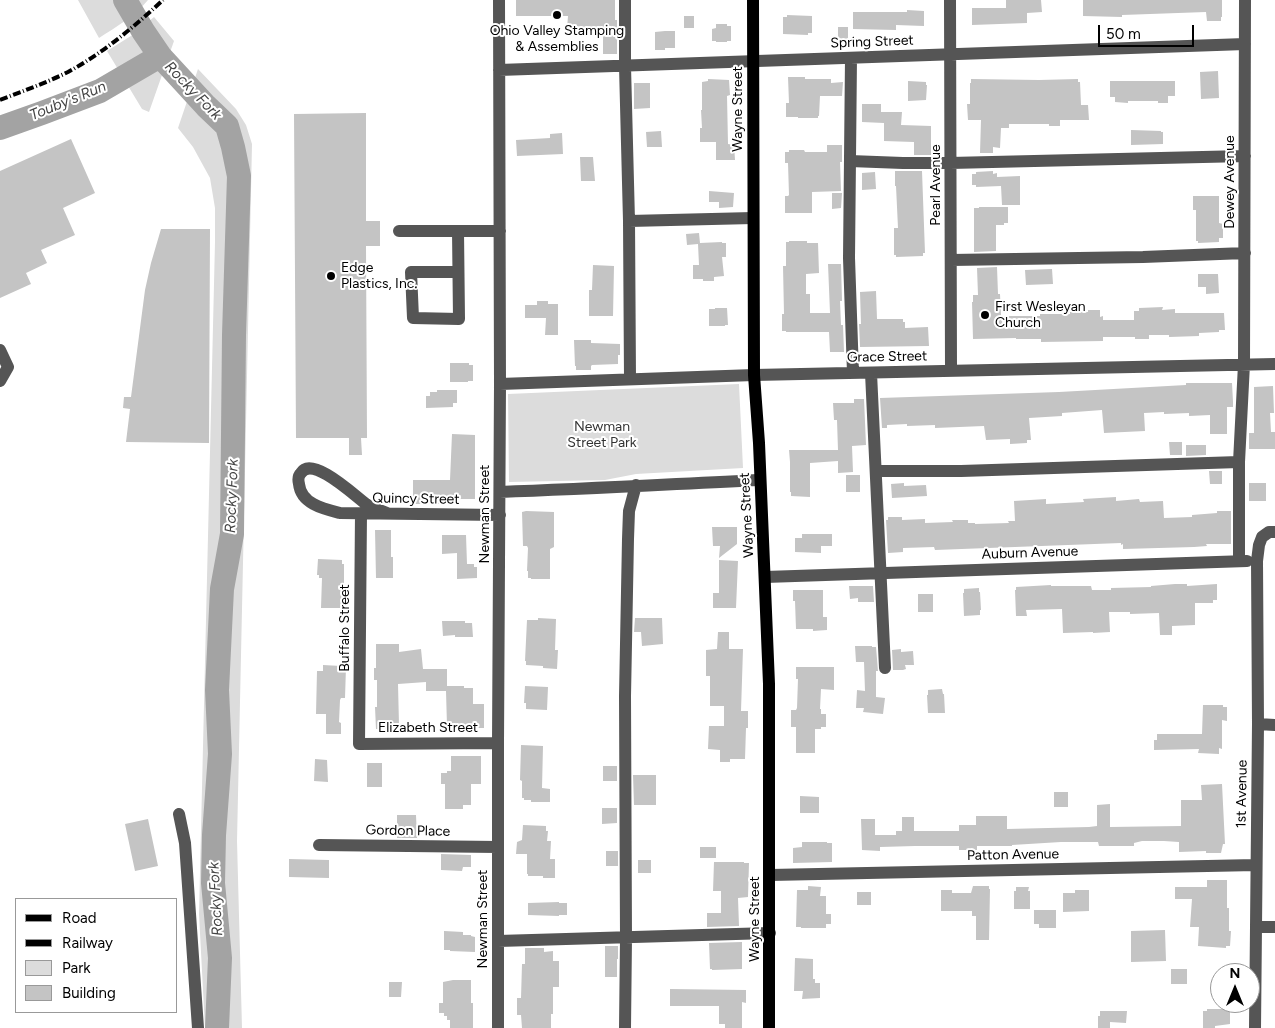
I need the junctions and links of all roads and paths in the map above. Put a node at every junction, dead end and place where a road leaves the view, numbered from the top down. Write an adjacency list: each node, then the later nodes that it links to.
1 (499, 0): 11 (street, Newman Street)
2 (625, 0): 10 (street)
3 (753, 0): 9 (main road, Wayne Street)
4 (950, 0): 7 (street, Pearl Avenue)
5 (1245, 0): 6 (street, Dewey Avenue)
6 (1245, 44): 7 (street, Spring Street); 12 (street, Dewey Avenue)
7 (950, 54): 8 (street, Spring Street); 14 (street, Pearl Avenue)
8 (851, 58): 9 (street, Spring Street); 13 (street)
9 (753, 61): 10 (street, Spring Street); 15 (main road, Wayne Street)
10 (624, 66): 11 (street, Spring Street); 16 (street)
11 (499, 70): 19 (street, Newman Street)
12 (1244, 156): 14 (street); 20 (street, Dewey Avenue)
13 (850, 161): 14 (street); 27 (street)
14 (950, 163): 21 (street, Pearl Avenue)
15 (753, 218): 16 (street); 29 (main road, Wayne Street)
16 (629, 221): 30 (street)
17 (399, 231): 18 (street)
18 (458, 231): 19 (street); 22 (street)
19 (500, 231): 32 (street, Newman Street)
20 (1244, 253): 21 (street); 24 (street, Dewey Avenue)
21 (951, 260): 26 (street, Pearl Avenue)
22 (458, 272): 22 (street)
23 (0, 350): 31 (street)
24 (1244, 364): 25 (street, Grace Street); 26 (street, Grace Street); 33 (street, Dewey Avenue)
25 (1275, 364)
26 (950, 371): 28 (street, Grace Street)
27 (853, 373): 28 (street, Grace Street); 29 (street, Grace Street)
28 (871, 373): 34 (street)
29 (754, 375): 30 (street, Grace Street); 35 (main road, Wayne Street)
30 (630, 379): 32 (street, Grace Street)
31 (0, 381)
32 (500, 384): 37 (street, Newman Street)
33 (1239, 462): 34 (street); 43 (street, Dewey Avenue)
34 (876, 471): 44 (street)
35 (760, 480): 36 (street); 45 (main road, Wayne Street)
36 (636, 485): 37 (street); 59 (street)
37 (500, 492): 40 (street, Newman Street)
38 (361, 513): 39 (street, Quincy Street); 39 (street, Quincy Street); 50 (street, Buffalo Street)
39 (387, 513): 40 (street, Quincy Street)
40 (500, 515): 49 (street, Newman Street)
41 (1275, 532): 42 (street)
42 (1257, 561): 43 (street, Auburn Avenue); 47 (street, 1st Avenue)
43 (1239, 562): 44 (street, Auburn Avenue)
44 (880, 573): 45 (street, Auburn Avenue); 46 (street)
45 (765, 576): 55 (main road, Wayne Street)
46 (884, 668)
47 (1258, 724): 48 (street); 54 (street, 1st Avenue)
48 (1275, 725)
49 (498, 743): 50 (street, Elizabeth Street); 53 (street, Newman Street)
50 (360, 744)
51 (179, 814): 61 (street)
52 (319, 844): 53 (street, Gordon Place)
53 (498, 847): 60 (street, Newman Street)
54 (1256, 865): 55 (street, Patton Avenue); 57 (street, 1st Avenue)
55 (770, 876): 58 (main road, Wayne Street)
56 (1275, 926): 57 (street)
57 (1256, 927): 65 (street, 1st Avenue)
58 (770, 933): 59 (street); 64 (main road, Wayne Street)
59 (626, 938): 60 (street); 63 (street)
60 (498, 942): 62 (street, Newman Street)
61 (198, 1028)
62 (498, 1028)
63 (625, 1028)
64 (769, 1028)
65 (1255, 1028)

